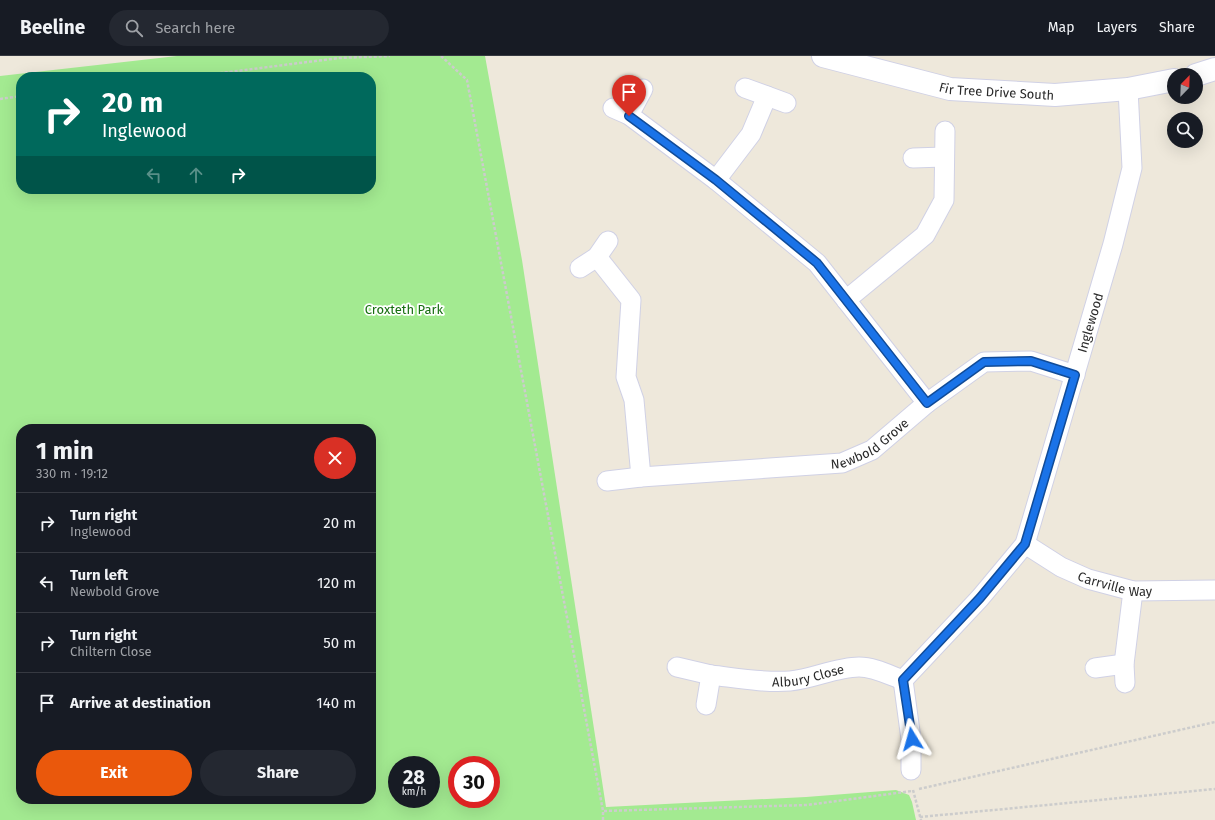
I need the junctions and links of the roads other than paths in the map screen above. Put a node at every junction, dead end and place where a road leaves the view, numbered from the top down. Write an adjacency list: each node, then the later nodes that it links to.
1 (823, 56): 7 (street, Fir Tree Drive South)
2 (1215, 69): 3 (street)
3 (1203, 73)
4 (1167, 81): 7 (street, Fir Tree Drive South)
5 (745, 88): 8 (street)
6 (643, 89): 13 (street)
7 (1128, 89): 18 (street, Inglewood)
8 (767, 96): 9 (street); 13 (street)
9 (786, 103)
10 (945, 131): 11 (street)
11 (944, 157): 12 (street); 17 (street)
12 (913, 158)
13 (716, 180): 17 (street)
14 (608, 241): 15 (street)
15 (597, 257): 16 (street); 20 (street)
16 (580, 268)
17 (846, 300): 19 (street)
18 (1075, 375): 19 (street, Newbold Grove); 22 (street, Inglewood)
19 (927, 403): 20 (street, Newbold Grove)
20 (641, 477): 21 (street, Newbold Grove)
21 (607, 481)
22 (1025, 544): 24 (street, Carrville Way); 29 (street, Inglewood)
23 (1215, 590): 24 (street, Carrville Way)
24 (1133, 591): 25 (street)
25 (1124, 664): 27 (street); 30 (street)
26 (677, 667): 28 (street, Albury Close)
27 (1095, 668)
28 (711, 674): 29 (street, Albury Close); 31 (street)
29 (903, 680): 32 (street)
30 (1125, 683)
31 (706, 705)
32 (910, 770)

